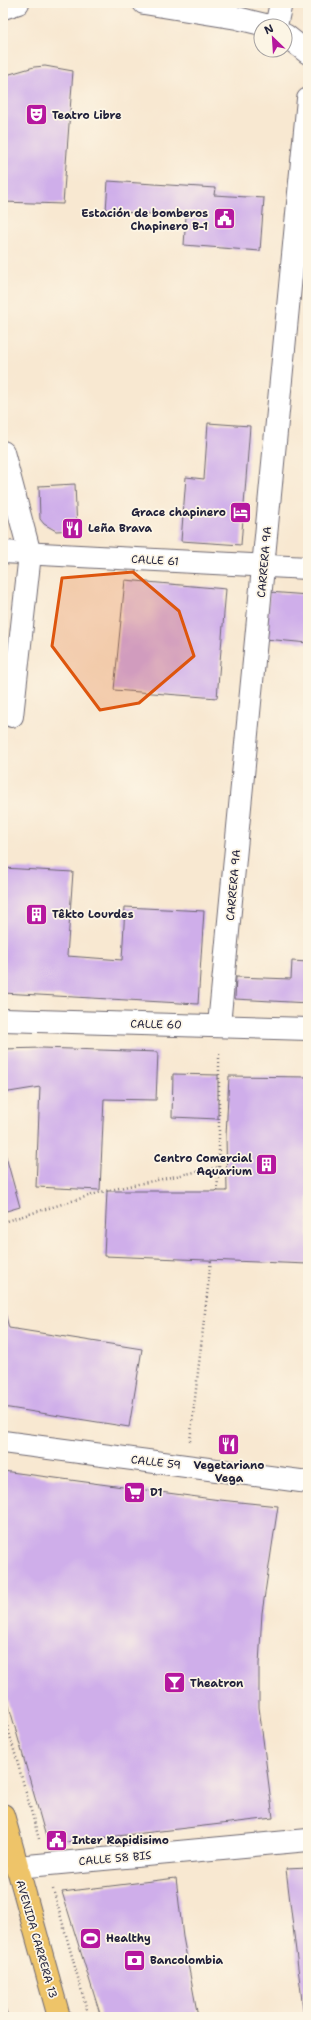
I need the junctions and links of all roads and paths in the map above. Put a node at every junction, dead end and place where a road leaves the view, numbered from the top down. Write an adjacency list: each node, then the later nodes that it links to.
1 (18, 3): 4 (street)
2 (144, 3): 6 (street)
3 (281, 3): 5 (street)
4 (3, 8)
5 (278, 18)
6 (253, 22)
7 (293, 41): 8 (street)
8 (308, 53)
9 (308, 99): 10 (street, CARRERA 9A)
10 (303, 207): 14 (street, CARRERA 9A)
11 (3, 452): 13 (street)
12 (3, 552): 13 (street, CALLE 61)
13 (30, 554): 14 (street, CALLE 61); 16 (street)
14 (263, 565): 15 (street, CALLE 61); 19 (street, CARRERA 9A)
15 (308, 568)
16 (12, 716)
17 (3, 1020): 19 (street, CALLE 60)
18 (308, 1029): 19 (street, CALLE 60)
19 (219, 1035): 20 (path)
20 (219, 1167): 21 (path); 22 (path)
21 (217, 1191)
22 (3, 1222)
23 (211, 1260): 25 (path)
24 (3, 1442): 25 (street, CALLE 59)
25 (187, 1466): 26 (street, CALLE 59)
26 (308, 1482)
27 (3, 1815): 29 (main road, AVENIDA CARRERA 13)
28 (308, 1840): 29 (street, CALLE 58 BIS)
29 (17, 1867): 30 (main road, AVENIDA CARRERA 13)
30 (59, 2017)

